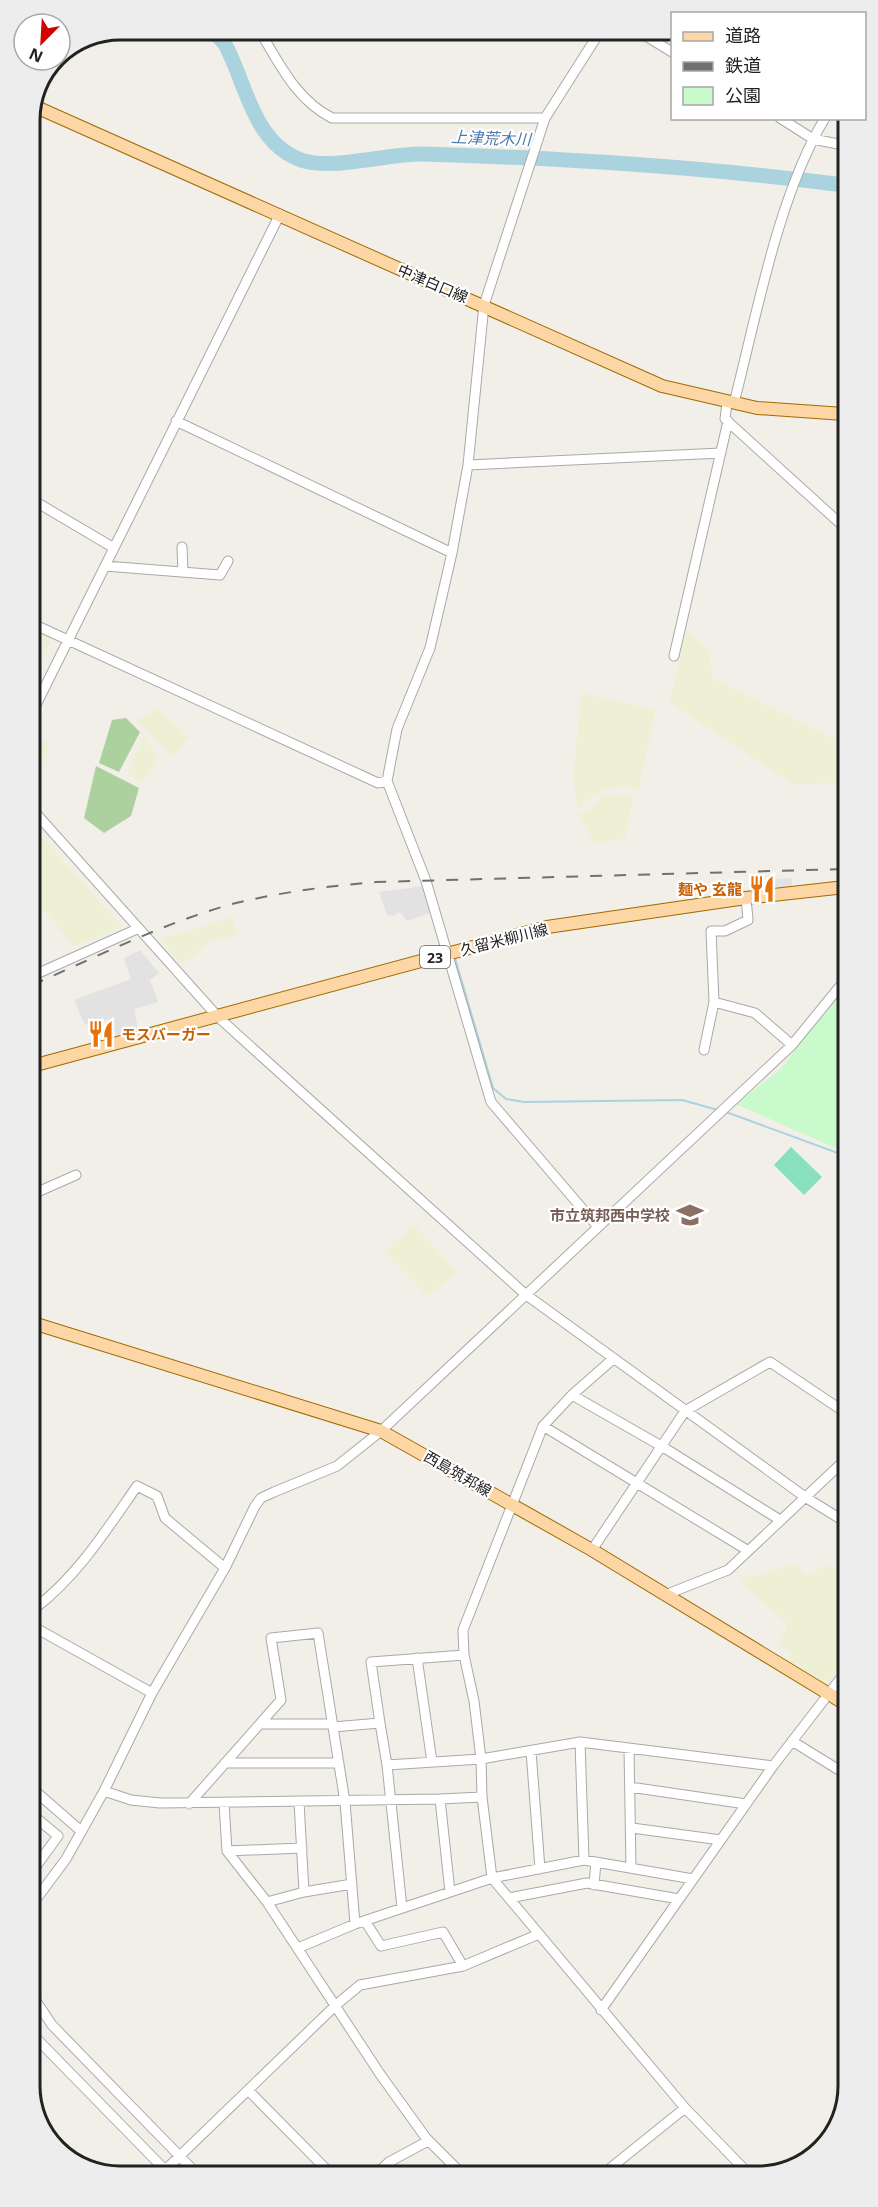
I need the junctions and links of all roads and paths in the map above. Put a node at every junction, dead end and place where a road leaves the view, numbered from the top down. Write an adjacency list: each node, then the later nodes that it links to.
1 (266, 40): 6 (street)
2 (594, 41): 6 (street)
3 (654, 41): 4 (street)
4 (671, 51)
5 (42, 109): 11 (main road, 中津白口線)
6 (545, 118): 12 (street)
7 (783, 120): 9 (street)
8 (824, 120): 9 (street)
9 (813, 139): 10 (street); 13 (street)
10 (838, 144)
11 (280, 214): 12 (main road, 中津白口線); 15 (street)
12 (484, 305): 13 (main road, 中津白口線); 18 (street)
13 (730, 403): 14 (main road, 中津白口線); 16 (street)
14 (838, 414)
15 (176, 421): 22 (street); 23 (street)
16 (729, 421): 17 (street); 20 (street)
17 (721, 453): 18 (street); 29 (street)
18 (468, 465): 23 (street)
19 (41, 505): 22 (street)
20 (838, 521)
21 (182, 547): 26 (street)
22 (114, 548): 25 (street)
23 (453, 553): 31 (street)
24 (228, 561): 26 (street)
25 (105, 566): 26 (street); 28 (street)
26 (183, 572)
27 (41, 628): 28 (street)
28 (68, 641): 30 (street); 31 (street)
29 (674, 656)
30 (41, 696)
31 (387, 781): 36 (street)
32 (41, 819): 35 (street)
33 (838, 888): 34 (main road, 久留米柳川線 / 23)
34 (746, 898): 36 (main road, 久留米柳川線 / 23); 39 (street)
35 (137, 929): 37 (street); 40 (street)
36 (448, 953): 40 (main road, 久留米柳川線 / 23); 46 (street)
37 (41, 972)
38 (838, 989): 41 (street)
39 (714, 1002): 41 (street); 42 (street)
40 (218, 1017): 43 (main road, 久留米柳川線 / 23); 47 (street)
41 (792, 1045): 46 (street)
42 (704, 1050)
43 (41, 1064)
44 (76, 1175): 45 (street)
45 (40, 1191)
46 (598, 1227): 47 (street)
47 (525, 1294): 49 (street); 54 (street)
48 (40, 1325): 54 (main road, 西島筑邦線)
49 (613, 1359): 50 (street); 52 (street)
50 (572, 1395): 53 (street); 55 (street)
51 (838, 1408): 52 (street)
52 (685, 1411): 55 (street); 58 (street)
53 (543, 1426): 57 (street); 59 (street)
54 (381, 1431): 59 (main road, 西島筑邦線); 64 (street)
55 (663, 1447): 57 (street); 61 (street)
56 (838, 1466): 58 (street)
57 (638, 1484): 62 (street); 63 (street)
58 (806, 1497): 60 (street); 61 (street)
59 (512, 1504): 62 (main road, 西島筑邦線); 68 (street)
60 (838, 1517)
61 (780, 1520): 63 (street)
62 (592, 1550): 65 (main road, 西島筑邦線)
63 (747, 1550): 65 (street)
64 (225, 1568): 66 (street); 71 (street)
65 (665, 1595): 72 (main road, 西島筑邦線)
66 (40, 1604)
67 (40, 1630): 71 (street)
68 (464, 1655): 69 (street); 81 (street)
69 (417, 1658): 74 (street); 82 (street)
70 (838, 1680): 72 (street)
71 (152, 1693): 89 (street)
72 (827, 1693): 73 (main road, 西島筑邦線); 77 (street)
73 (838, 1700)
74 (380, 1723): 76 (street); 85 (street)
75 (260, 1724): 76 (street); 76 (street); 83 (street)
76 (333, 1726): 84 (street)
77 (792, 1741): 86 (street); 87 (street)
78 (580, 1742): 79 (street); 80 (street); 105 (street)
79 (629, 1748): 86 (street); 88 (street)
80 (531, 1751): 81 (street); 109 (street)
81 (481, 1759): 82 (street); 91 (street)
82 (432, 1762): 85 (street)
83 (225, 1763): 84 (street); 97 (street)
84 (339, 1763): 95 (street)
85 (387, 1765): 93 (street)
86 (773, 1766): 98 (street)
87 (838, 1769)
88 (630, 1787): 98 (street); 100 (street)
89 (104, 1791): 97 (street); 101 (street)
90 (40, 1795): 101 (street)
91 (482, 1797): 92 (street); 110 (street)
92 (440, 1799): 93 (street); 115 (street)
93 (390, 1800): 95 (street); 120 (street)
94 (299, 1802): 95 (street); 96 (street); 103 (street)
95 (345, 1802): 112 (street)
96 (224, 1803): 97 (street); 104 (street)
97 (189, 1804)
98 (746, 1804): 102 (street)
99 (40, 1821): 106 (street)
100 (632, 1828): 102 (street); 108 (street)
101 (81, 1831): 116 (street)
102 (721, 1840): 111 (street)
103 (302, 1848): 104 (street); 114 (street)
104 (227, 1851): 119 (street)
105 (584, 1860): 107 (street); 109 (street)
106 (40, 1861)
107 (596, 1862): 108 (street); 113 (street)
108 (631, 1868): 111 (street)
109 (540, 1869): 110 (street)
110 (492, 1878): 115 (street); 117 (street)
111 (693, 1879): 118 (street)
112 (352, 1884): 114 (street); 121 (street)
113 (594, 1885): 117 (street); 118 (street)
114 (304, 1892): 119 (street)
115 (450, 1892): 120 (street)
116 (40, 1894)
117 (509, 1898): 122 (street)
118 (679, 1899): 127 (street)
119 (267, 1902): 123 (street)
120 (402, 1908): 121 (street)
121 (360, 1922): 123 (street); 124 (street)
122 (539, 1934): 124 (street); 127 (street)
123 (298, 1948): 125 (street)
124 (462, 1966): 125 (street)
125 (336, 2005): 129 (street); 131 (street)
126 (40, 2007): 132 (street)
127 (601, 2010): 130 (street)
128 (40, 2043): 133 (street)
129 (248, 2090): 132 (street); 136 (street)
130 (685, 2108): 139 (street); 140 (street)
131 (428, 2140): 137 (street); 138 (street)
132 (180, 2156): 134 (street); 135 (street)
133 (157, 2166)
134 (172, 2166)
135 (190, 2166)
136 (323, 2166)
137 (385, 2166)
138 (454, 2166)
139 (613, 2166)
140 (741, 2166)

